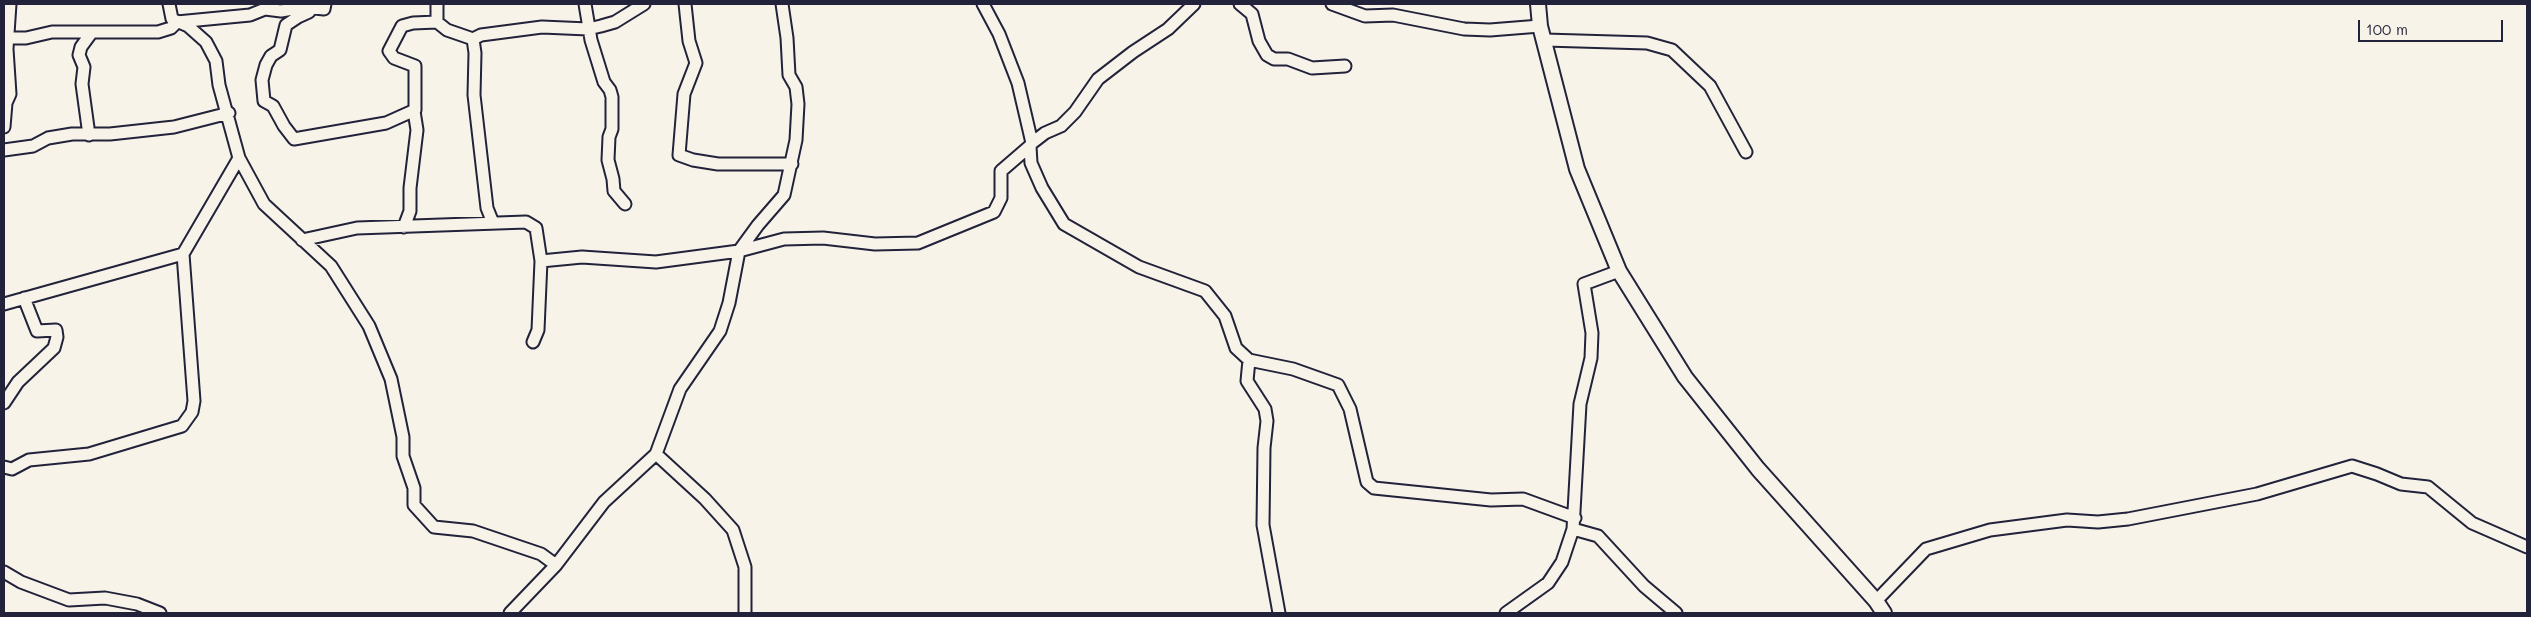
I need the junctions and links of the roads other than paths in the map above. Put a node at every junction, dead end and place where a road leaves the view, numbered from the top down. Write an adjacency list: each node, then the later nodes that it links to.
1 (10, 4): 20 (street)
2 (169, 4): 15 (street)
3 (325, 4): 14 (street)
4 (436, 4): 16 (street)
5 (585, 4): 18 (street)
6 (644, 4): 18 (street)
7 (685, 4): 32 (street)
8 (782, 4): 32 (street)
9 (983, 4): 28 (street)
10 (1194, 4): 28 (street)
11 (1240, 4): 23 (street)
12 (1332, 4): 17 (street)
13 (1538, 4): 17 (street)
14 (311, 8): 15 (street); 24 (street)
15 (177, 22): 19 (street); 25 (street)
16 (437, 22): 21 (street); 24 (street)
17 (1540, 26): 22 (street)
18 (588, 28): 21 (street); 33 (street)
19 (92, 32): 20 (street); 27 (street)
20 (6, 39): 26 (street)
21 (473, 39): 34 (street)
22 (1544, 40): 30 (street); 40 (street)
23 (1345, 66)
24 (414, 111): 35 (street)
25 (229, 113): 27 (street); 31 (street)
26 (4, 128)
27 (89, 135): 29 (street)
28 (1031, 145): 37 (street); 44 (street)
29 (4, 150)
30 (1746, 152)
31 (239, 158): 36 (street); 38 (street)
32 (792, 164): 37 (street)
33 (626, 204)
34 (493, 223): 35 (street); 39 (street)
35 (404, 227): 36 (street)
36 (302, 240): 50 (street)
37 (739, 251): 39 (street); 46 (street)
38 (183, 254): 41 (street); 47 (street)
39 (540, 262): 43 (street)
40 (1619, 271): 48 (street); 52 (street)
41 (24, 298): 42 (street); 45 (street)
42 (4, 304)
43 (533, 342)
44 (1249, 360): 48 (street); 56 (street)
45 (4, 403)
46 (656, 454): 50 (street); 55 (street)
47 (4, 467)
48 (1574, 523): 57 (street); 58 (street)
49 (2527, 547): 52 (street)
50 (556, 565): 54 (street)
51 (4, 572): 53 (street)
52 (1876, 601): 59 (street)
53 (160, 613)
54 (510, 613)
55 (745, 613)
56 (1279, 613)
57 (1506, 613)
58 (1676, 613)
59 (1884, 613)

